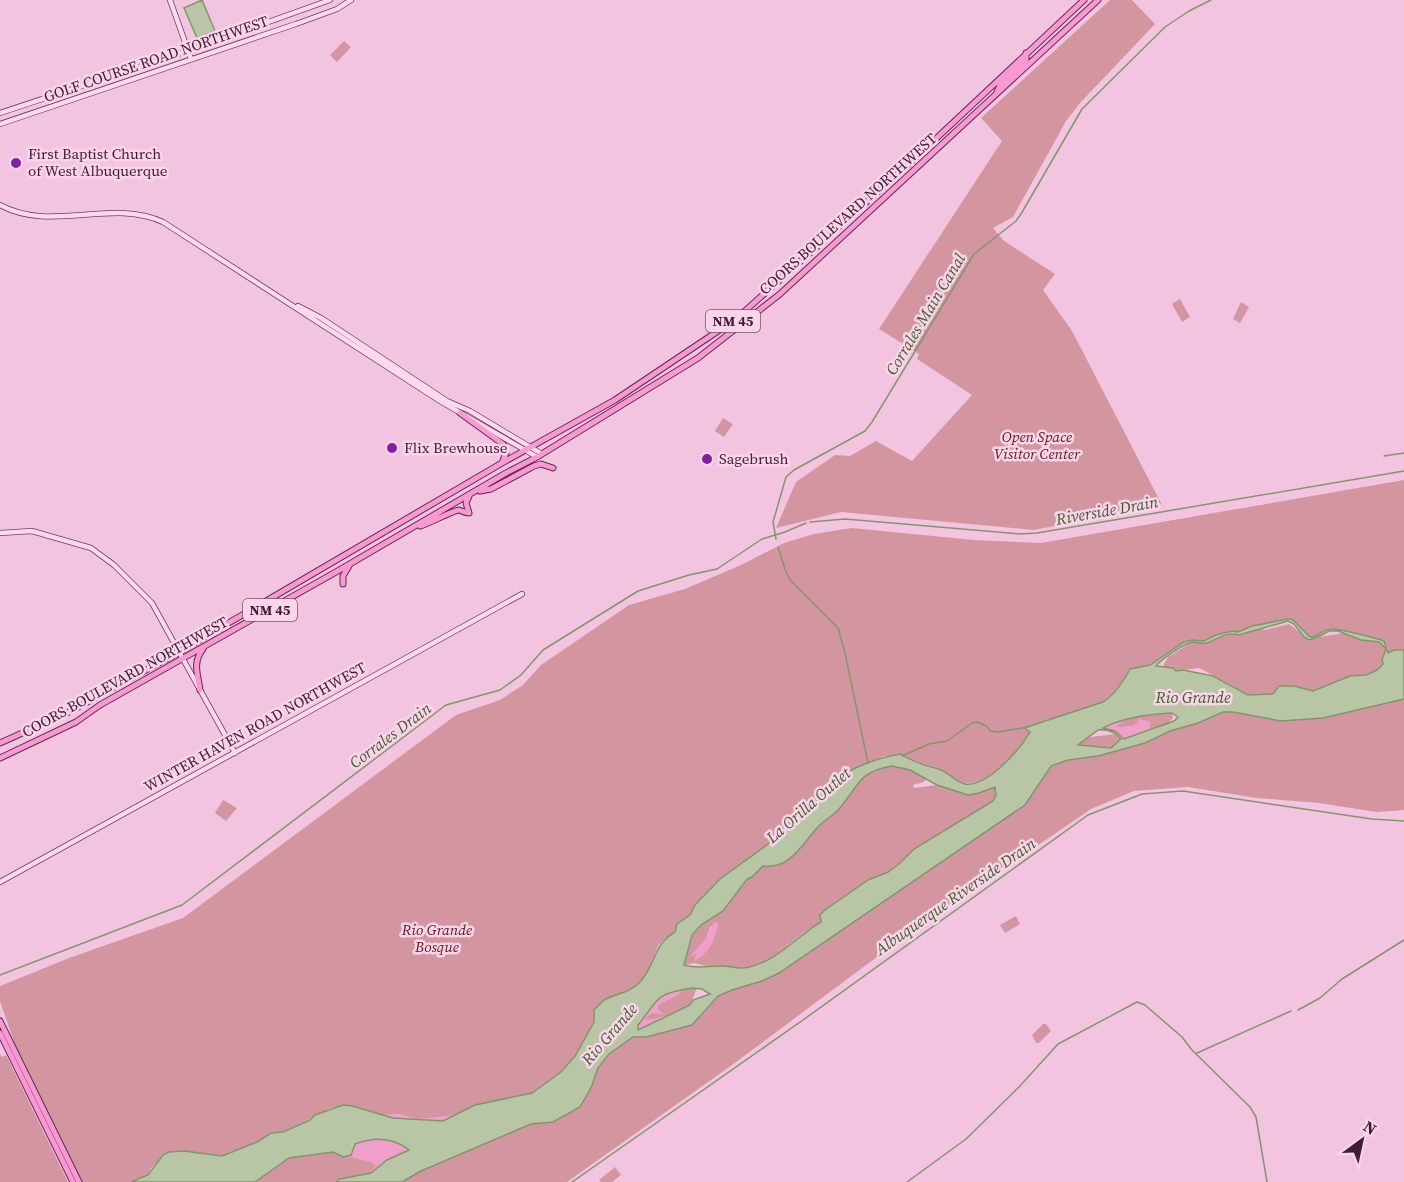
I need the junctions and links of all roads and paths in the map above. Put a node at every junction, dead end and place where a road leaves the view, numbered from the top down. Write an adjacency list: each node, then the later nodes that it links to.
1 (170, 0): 6 (street)
2 (330, 0): 6 (street, GOLF COURSE ROAD NORTHWEST)
3 (351, 0): 8 (street, GOLF COURSE ROAD NORTHWEST)
4 (1084, 0): 7 (main road, COORS BOULEVARD NORTHWEST / NM 45)
5 (1098, 0): 9 (main road, COORS BOULEVARD NORTHWEST / NM 45)
6 (188, 51): 8 (street); 10 (street, GOLF COURSE ROAD NORTHWEST)
7 (1026, 53): 9 (main road); 15 (main road, COORS BOULEVARD NORTHWEST / NM 45)
8 (191, 59): 11 (street, GOLF COURSE ROAD NORTHWEST)
9 (994, 96): 16 (main road, COORS BOULEVARD NORTHWEST / NM 45)
10 (0, 114)
11 (0, 124)
12 (0, 205): 13 (street)
13 (290, 304): 14 (street); 15 (street)
14 (460, 413): 15 (street); 17 (main road)
15 (529, 448): 16 (street); 17 (main road, COORS BOULEVARD NORTHWEST / NM 45)
16 (539, 455): 19 (main road, COORS BOULEVARD NORTHWEST / NM 45)
17 (502, 464): 20 (main road, COORS BOULEVARD NORTHWEST / NM 45)
18 (553, 468): 19 (main road)
19 (471, 494): 21 (main road, COORS BOULEVARD NORTHWEST / NM 45); 21 (main road)
20 (405, 520): 24 (main road); 28 (main road, COORS BOULEVARD NORTHWEST / NM 45)
21 (410, 529): 23 (main road, COORS BOULEVARD NORTHWEST / NM 45)
22 (0, 533): 28 (street)
23 (352, 562): 24 (main road, COORS BOULEVARD NORTHWEST / NM 45); 25 (main road)
24 (336, 572): 27 (main road, COORS BOULEVARD NORTHWEST / NM 45)
25 (343, 584)
26 (522, 594): 32 (street, WINTER HAVEN ROAD NORTHWEST)
27 (207, 645): 29 (main road, COORS BOULEVARD NORTHWEST / NM 45); 30 (main road)
28 (178, 652): 29 (street); 31 (main road, COORS BOULEVARD NORTHWEST / NM 45)
29 (182, 659): 30 (street); 33 (main road, COORS BOULEVARD NORTHWEST / NM 45)
30 (200, 690): 32 (street)
31 (0, 743)
32 (236, 753): 34 (street, WINTER HAVEN ROAD NORTHWEST)
33 (0, 758)
34 (0, 882)
35 (0, 1021): 37 (main road)
36 (0, 1034): 37 (main road)
37 (13, 1053): 38 (main road); 39 (main road)
38 (73, 1182)
39 (79, 1182)

